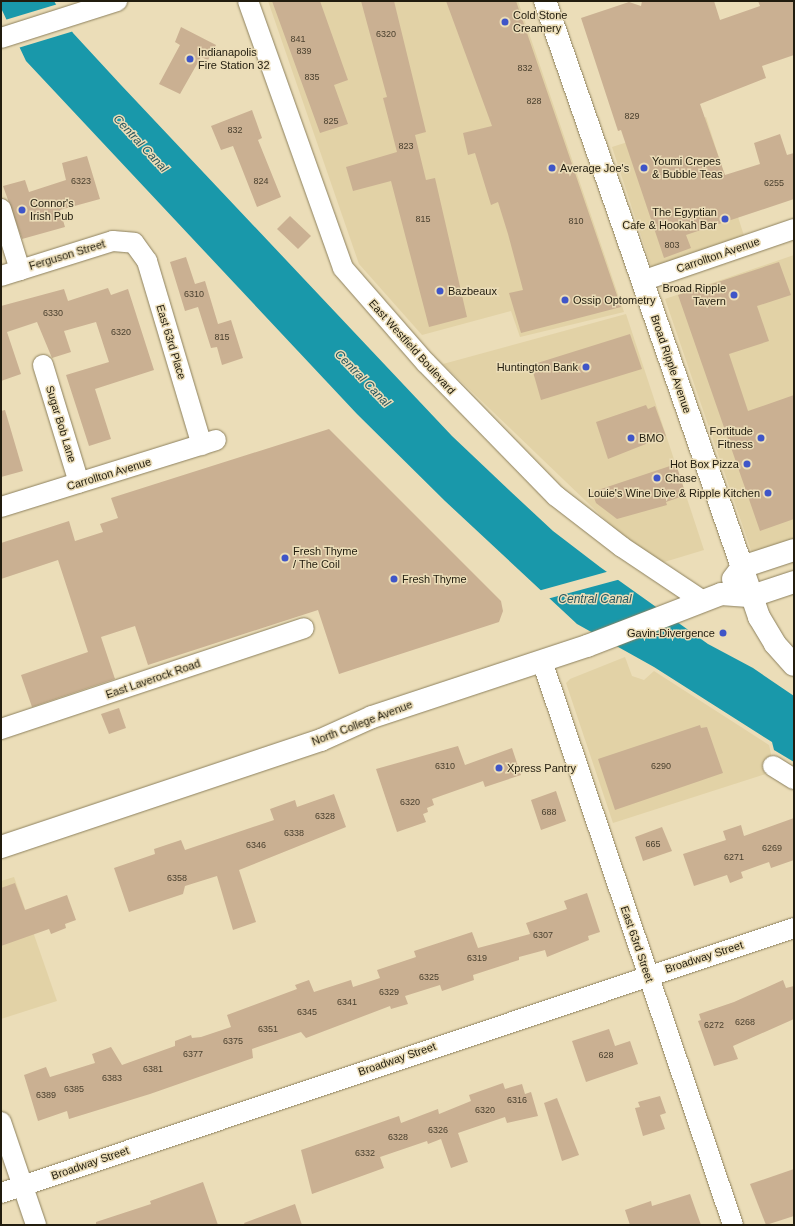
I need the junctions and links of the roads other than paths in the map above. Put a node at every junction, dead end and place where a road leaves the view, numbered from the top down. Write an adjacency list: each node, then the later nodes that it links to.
1 (117, 1): 4 (street)
2 (248, 1): 19 (street, East Westfield Boulevard)
3 (544, 1): 10 (main road, Broad Ripple Avenue)
4 (4, 37)
5 (1, 209): 8 (street)
6 (794, 229): 10 (street, Carrollton Avenue)
7 (134, 243): 8 (street, Ferguson Street); 12 (street, East 63rd Place)
8 (20, 270): 9 (street, Ferguson Street)
9 (1, 276)
10 (642, 281): 16 (main road, Broad Ripple Avenue)
11 (43, 365): 13 (street, Sugar Bob Lane)
12 (209, 443): 13 (street, Carrollton Avenue)
13 (79, 483): 14 (street, Carrollton Avenue)
14 (1, 507)
15 (794, 550): 16 (main road)
16 (742, 567): 18 (main road); 19 (main road)
17 (794, 582): 18 (main road, North College Avenue)
18 (752, 596): 19 (main road, North College Avenue); 22 (main road)
19 (704, 601): 21 (main road, North College Avenue)
20 (304, 628): 23 (street, East Laverock Road)
21 (542, 662): 26 (main road, North College Avenue); 28 (street, East 63rd Street)
22 (794, 664)
23 (1, 729)
24 (773, 766): 25 (street)
25 (794, 779)
26 (1, 847)
27 (794, 928): 28 (street, Broadway Street)
28 (648, 975): 30 (street, Broadway Street); 33 (street, East 63rd Street)
29 (1, 1122): 30 (street)
30 (23, 1185): 31 (street, Broadway Street); 32 (street)
31 (1, 1193)
32 (36, 1225)
33 (733, 1225)

